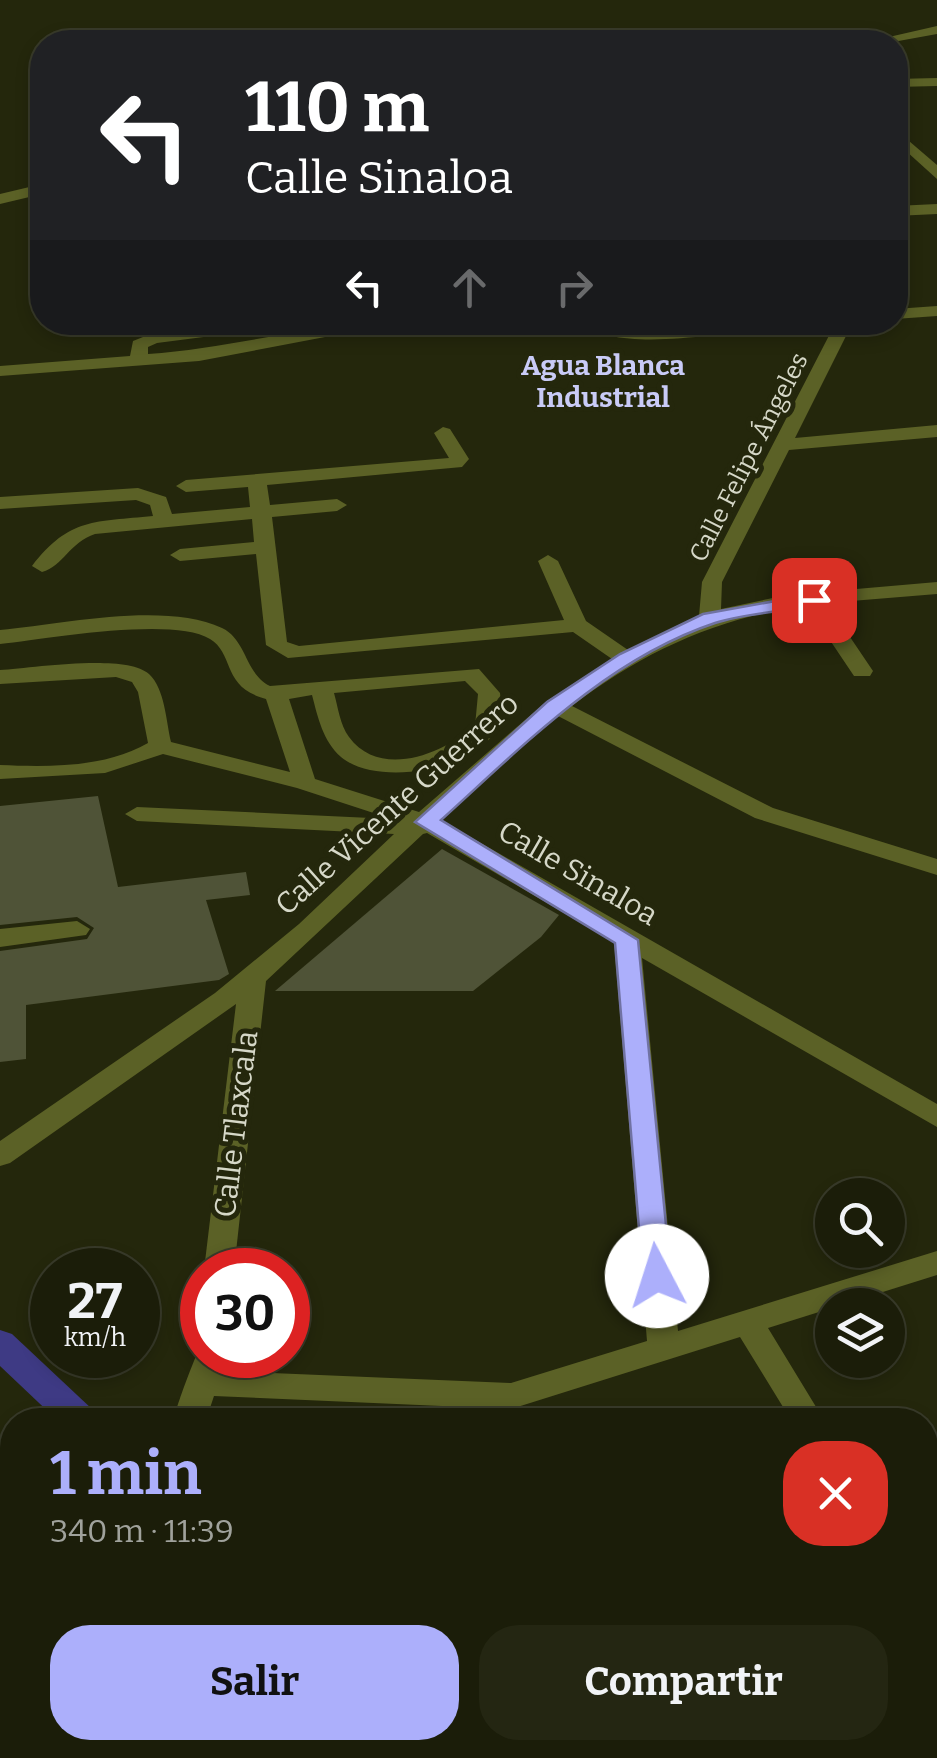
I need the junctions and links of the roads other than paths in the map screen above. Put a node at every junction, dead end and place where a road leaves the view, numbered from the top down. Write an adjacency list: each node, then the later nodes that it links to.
1 (937, 30): 2 (street)
2 (908, 36)
3 (937, 82): 4 (street)
4 (908, 83)
5 (908, 146): 6 (street)
6 (937, 174)
7 (30, 192): 8 (street)
8 (0, 199)
9 (908, 209): 10 (street)
10 (937, 209)
11 (937, 311): 12 (street)
12 (908, 313)
13 (178, 335): 16 (street)
14 (324, 335): 16 (street)
15 (839, 335): 20 (street, Calle Felipe Ángeles)
16 (139, 360): 17 (street)
17 (0, 371)
18 (937, 431): 20 (street)
19 (443, 433): 21 (street)
20 (780, 444): 33 (street, Calle Felipe Ángeles)
21 (257, 480): 22 (street); 25 (street)
22 (186, 486)
23 (0, 503): 26 (street)
24 (336, 505): 25 (street)
25 (260, 513): 26 (street); 27 (street)
26 (164, 522): 30 (street)
27 (264, 548): 28 (street); 34 (street)
28 (180, 555)
29 (548, 561): 34 (street)
30 (42, 566)
31 (937, 588): 32 (street, Calle Vicente Guerrero)
32 (814, 600): 33 (street, Calle Vicente Guerrero); 37 (street)
33 (710, 618): 36 (street, Calle Vicente Guerrero)
34 (577, 625): 36 (street)
35 (0, 637): 40 (street)
36 (627, 658): 41 (street, Calle Vicente Guerrero)
37 (862, 671)
38 (0, 677): 42 (street)
39 (321, 687): 39 (street); 40 (street)
40 (276, 694): 44 (street)
41 (555, 706): 46 (street, Calle Vicente Guerrero); 47 (street)
42 (160, 746): 43 (street); 44 (street, Calle Sinaloa)
43 (0, 772)
44 (304, 783): 46 (street, Calle Sinaloa)
45 (137, 814): 46 (street)
46 (422, 825): 50 (street, Calle Sinaloa); 51 (street, Calle Vicente Guerrero)
47 (937, 867)
48 (77, 930): 49 (street)
49 (0, 938)
50 (627, 940): 52 (street, Calle Sinaloa); 57 (street)
51 (253, 977): 53 (street, Calle Vicente Guerrero); 54 (street, Calle Tlaxcala)
52 (937, 1117)
53 (0, 1154)
54 (222, 1248)
55 (937, 1263): 56 (street)
56 (748, 1324): 57 (street); 62 (street)
57 (664, 1351): 61 (street)
58 (203, 1378): 60 (street)
59 (279, 1378): 61 (street)
60 (191, 1408)
61 (518, 1408)
62 (800, 1408)

